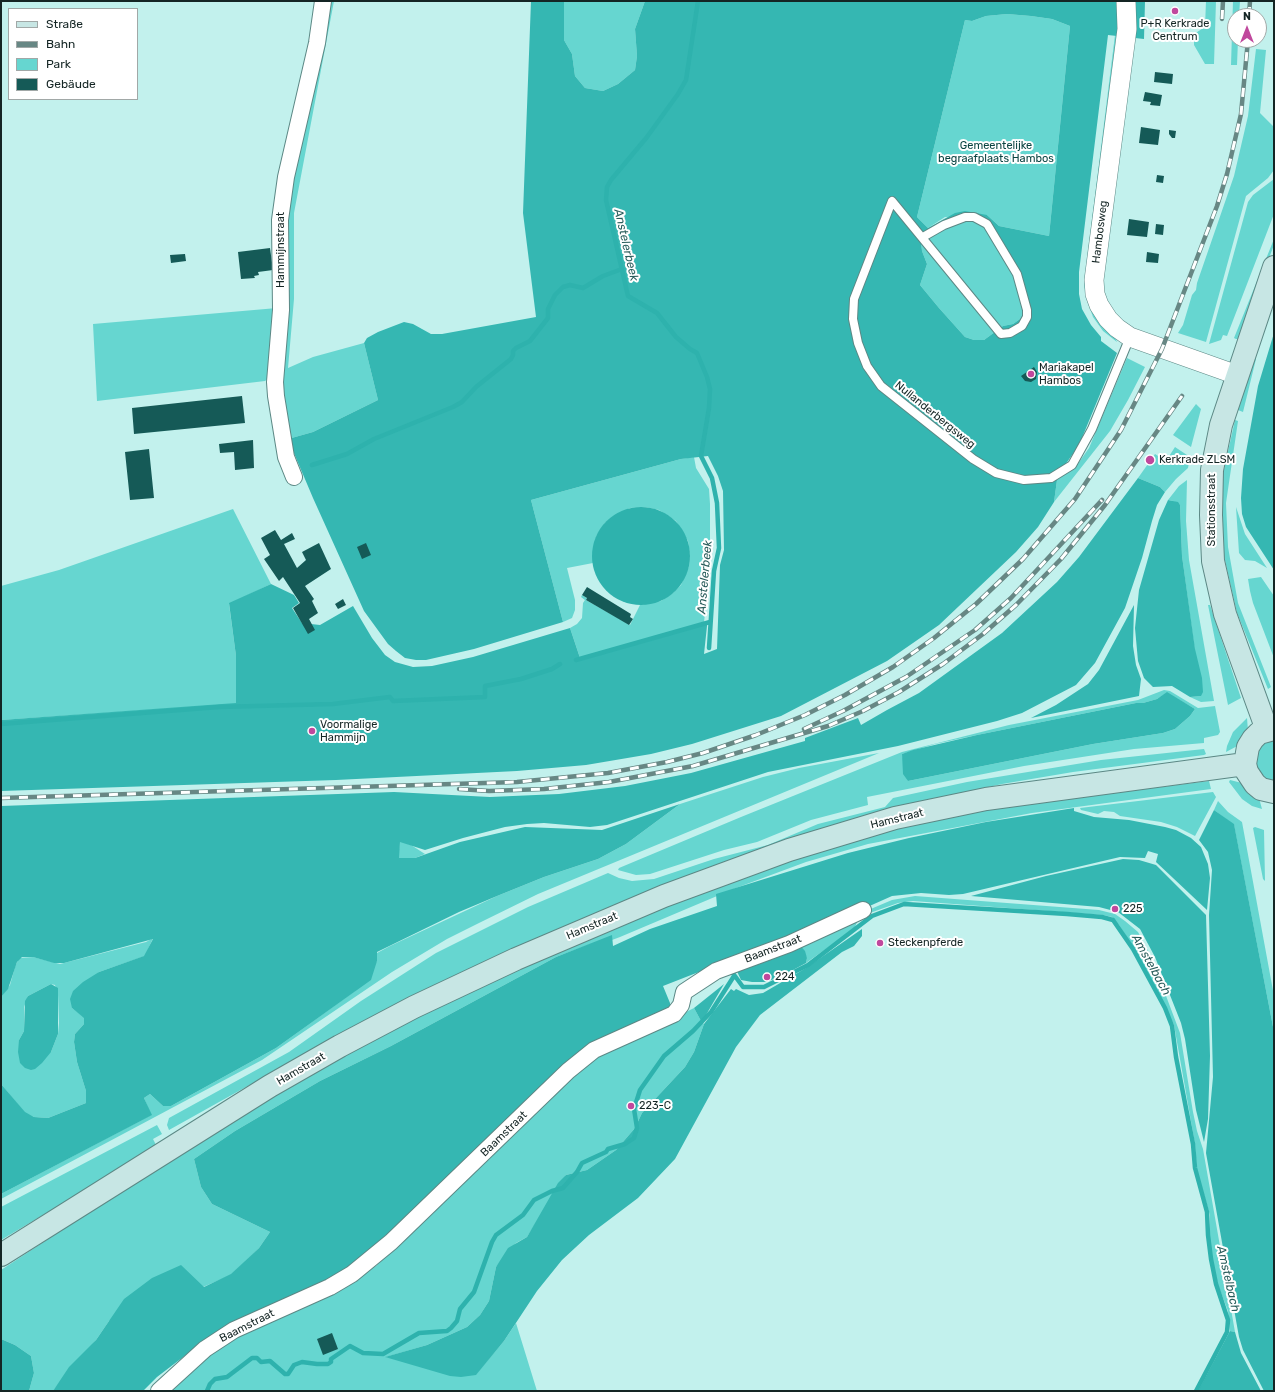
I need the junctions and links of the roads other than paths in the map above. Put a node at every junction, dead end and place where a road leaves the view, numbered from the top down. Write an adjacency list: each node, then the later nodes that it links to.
1 (323, 1): 7 (street, Hammijnstraat)
2 (1126, 1): 5 (street, Hambosweg)
3 (923, 237): 3 (lane, Nullanderbergsweg); 5 (lane, Nullanderbergsweg)
4 (1274, 267): 6 (main road, Stationsstraat)
5 (1130, 336): 6 (street, Hambosweg)
6 (1237, 375): 8 (main road, Stationsstraat)
7 (294, 477)
8 (1271, 729): 9 (main road)
9 (1245, 764): 10 (main road); 12 (main road, Hamstraat)
10 (1274, 792)
11 (863, 910): 13 (street, Baamstraat)
12 (1, 1255)
13 (159, 1391)

